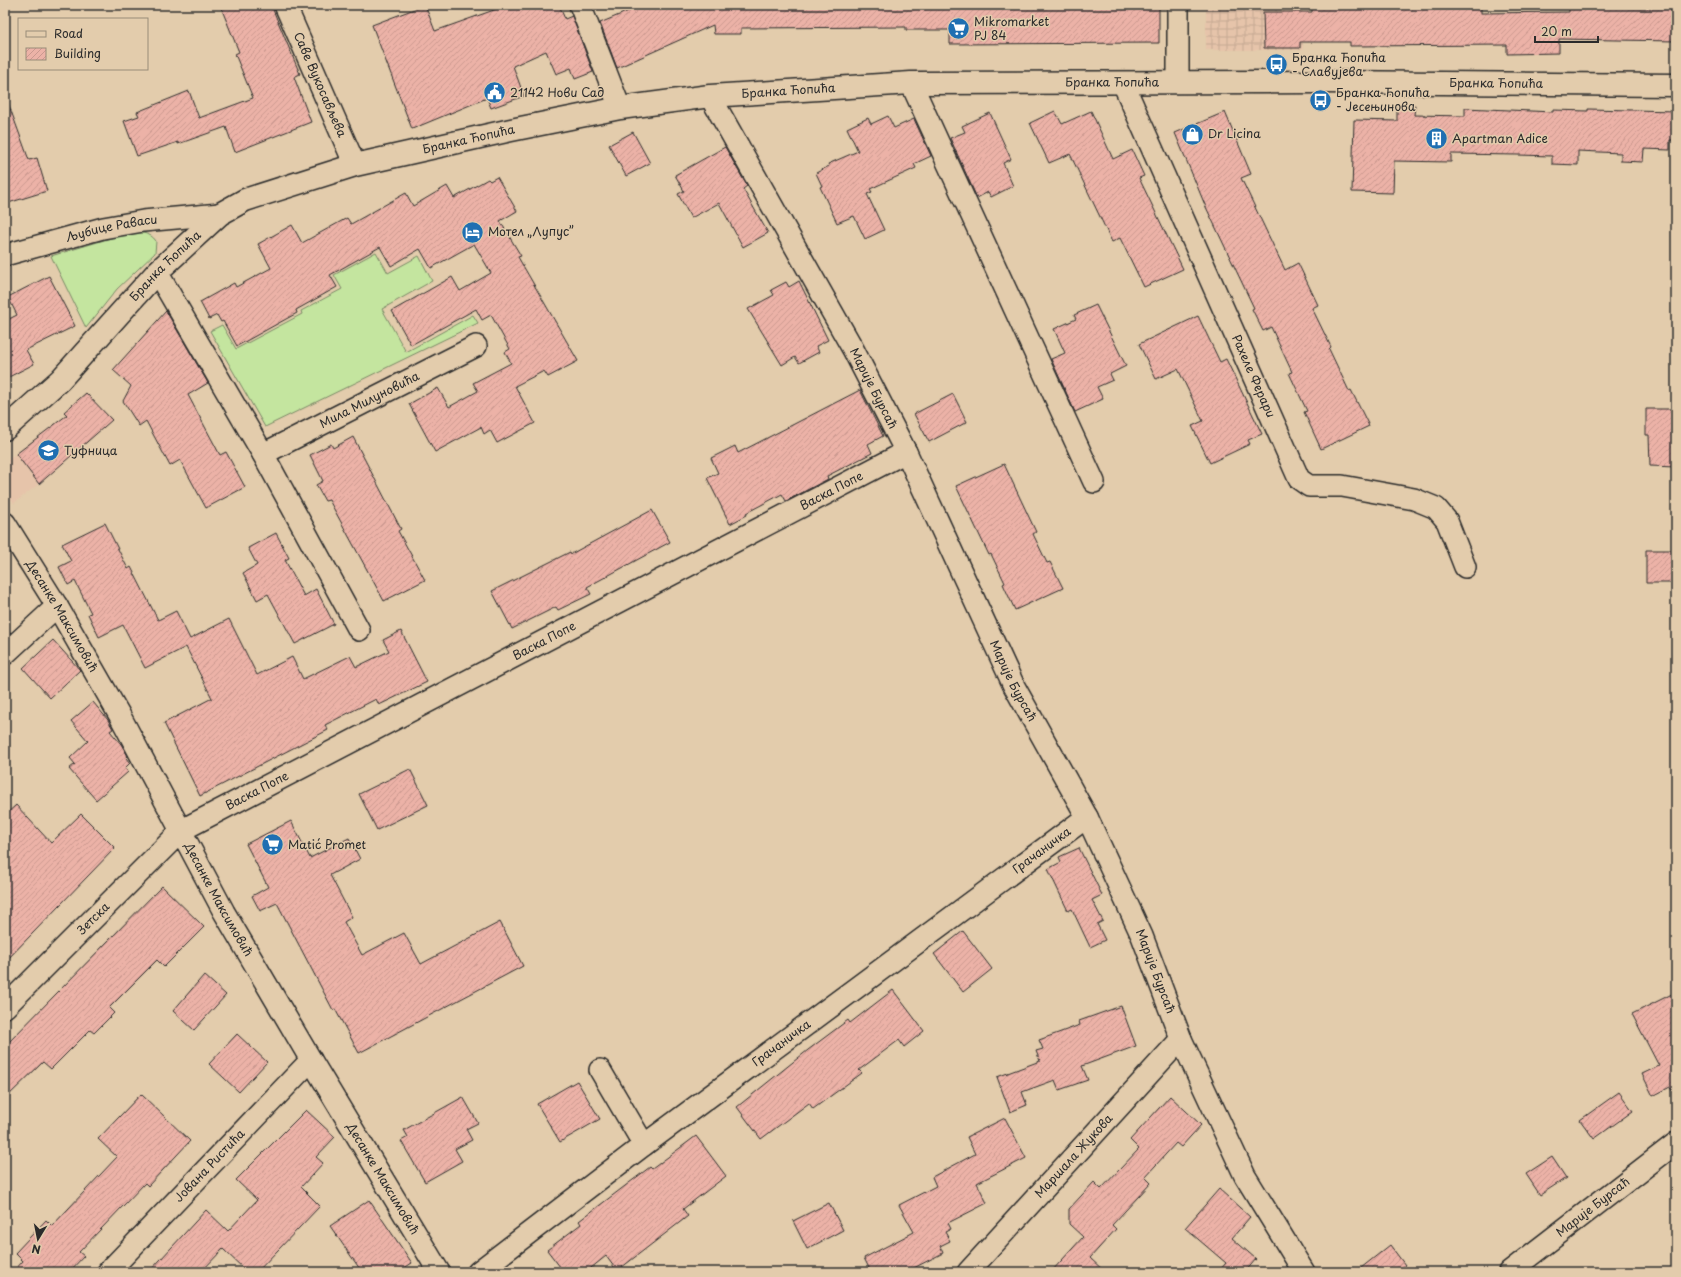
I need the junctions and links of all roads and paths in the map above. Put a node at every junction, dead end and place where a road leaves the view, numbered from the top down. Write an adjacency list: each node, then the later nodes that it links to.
1 (285, 5): 10 (street, Саве Вукосављева)
2 (580, 5): 9 (street)
3 (1178, 5): 4 (street)
4 (1178, 82): 6 (street, Бранка Ћопића); 7 (street, Бранка Ћопића)
5 (910, 83): 6 (street, Бранка Ћопића); 8 (street, Бранка Ћопића); 18 (street)
6 (1123, 83): 20 (street, Рахеле Ферари)
7 (1676, 85)
8 (710, 96): 9 (street, Бранка Ћопића); 16 (street, Марије Бурсаћ)
9 (620, 108): 10 (street, Бранка Ћопића)
10 (354, 165): 11 (street, Бранка Ћопића)
11 (220, 214): 12 (street, Љубице Раваси); 13 (street, Бранка Ћопића)
12 (5, 255)
13 (157, 272): 15 (street, Бранка Ћопића); 17 (street)
14 (476, 346): 17 (street, Мила Милуновића)
15 (5, 429)
16 (906, 452): 24 (street, Марије Бурсаћ); 25 (street, Васка Попе)
17 (263, 454): 22 (street)
18 (1094, 482)
19 (5, 523): 21 (street, Десанке Максимовић)
20 (1465, 567)
21 (57, 606): 23 (street); 25 (street, Десанке Максимовић)
22 (359, 630)
23 (5, 654)
24 (1087, 817): 27 (street, Марије Бурсаћ); 31 (street, Грачаничка)
25 (182, 830): 26 (street, Зетска); 28 (street, Десанке Максимовић)
26 (5, 1008)
27 (1180, 1039): 35 (street, Маршала Жукова); 36 (street, Марије Бурсаћ)
28 (311, 1060): 32 (street, Јована Ристића); 33 (street, Десанке Максимовић)
29 (600, 1070): 31 (street)
30 (1676, 1143): 37 (street, Марије Бурсаћ)
31 (644, 1145): 34 (street, Грачаничка)
32 (108, 1272)
33 (439, 1272)
34 (478, 1272)
35 (968, 1272)
36 (1304, 1272)
37 (1509, 1272)

